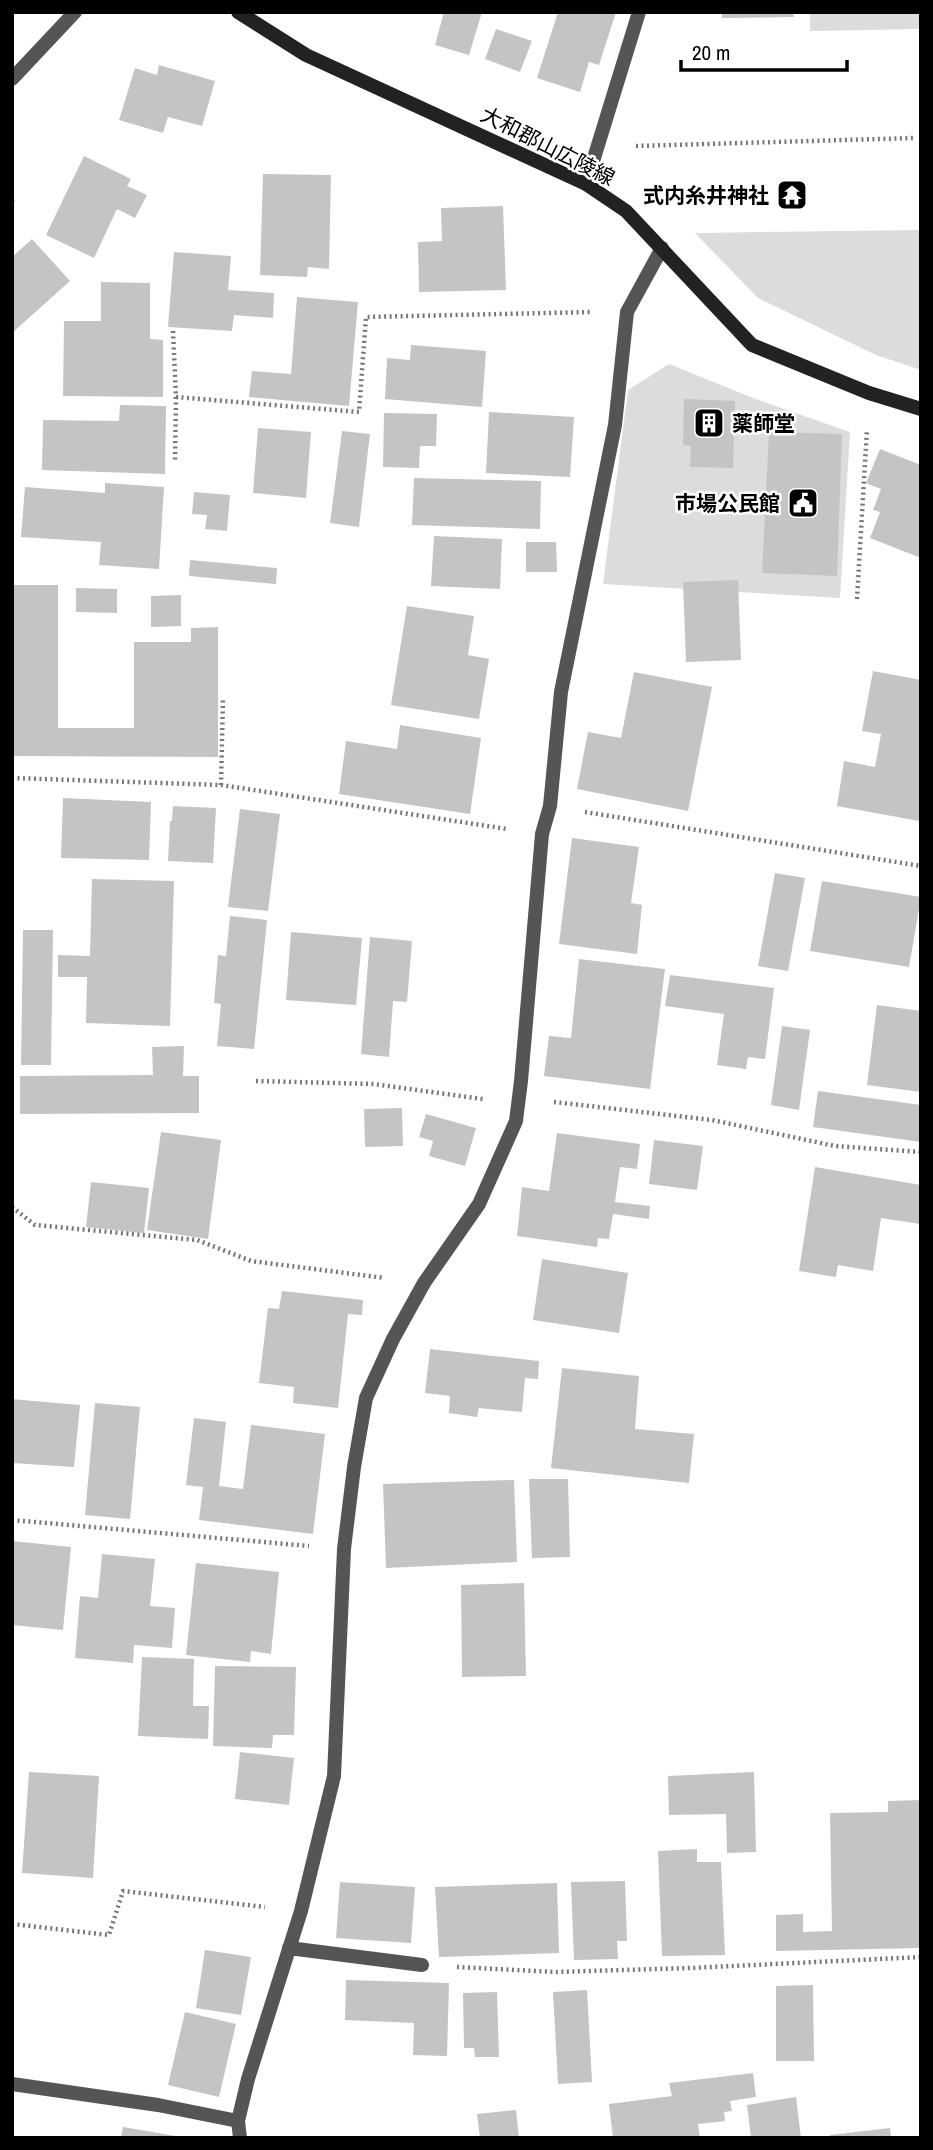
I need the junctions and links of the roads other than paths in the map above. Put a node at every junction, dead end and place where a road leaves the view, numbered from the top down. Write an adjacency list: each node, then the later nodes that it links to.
1 (75, 12): 4 (street)
2 (238, 12): 5 (main road, 大和郡山広陵線)
3 (639, 12): 5 (street)
4 (12, 79)
5 (586, 184): 6 (main road, 大和郡山広陵線)
6 (662, 248): 7 (main road, 大和郡山広陵線); 8 (street)
7 (921, 409)
8 (289, 1948): 9 (street); 11 (street)
9 (422, 1965)
10 (12, 2084): 11 (street)
11 (238, 2121): 12 (street)
12 (240, 2138)

